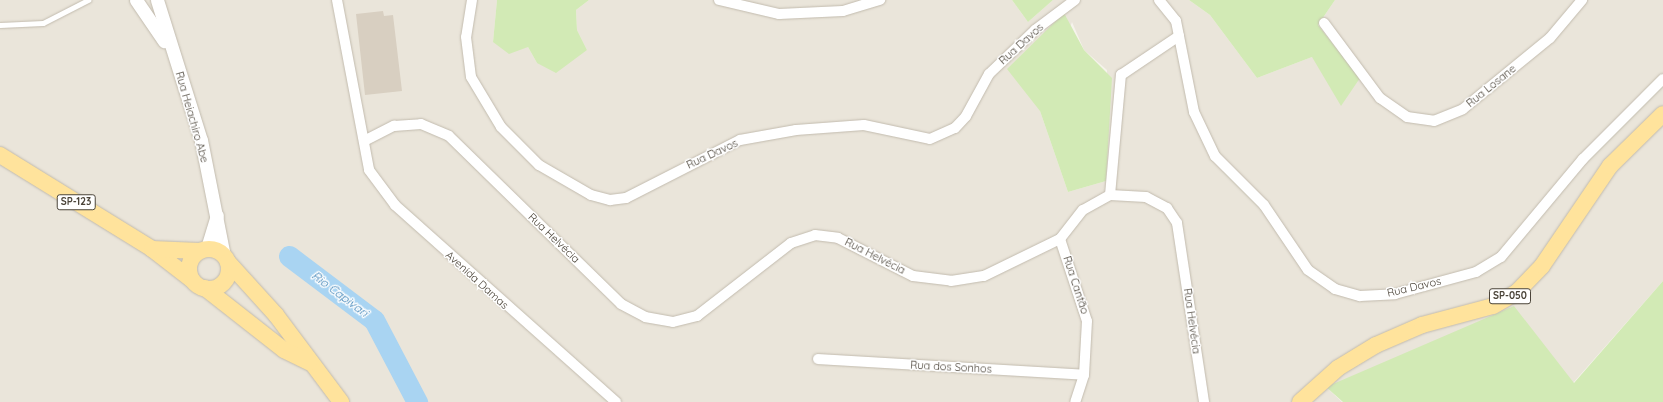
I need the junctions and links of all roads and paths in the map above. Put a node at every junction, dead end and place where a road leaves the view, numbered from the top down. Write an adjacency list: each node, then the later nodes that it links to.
1 (88, 0): 12 (lane)
2 (136, 0): 14 (street, Rua Heiachiro Abe)
3 (157, 0): 14 (street, Rua Heiachiro Abe)
4 (337, 0): 17 (street, Avenida Damas)
5 (472, 0): 8 (street, Rua Davos)
6 (719, 0): 7 (street)
7 (880, 0)
8 (1075, 0)
9 (1159, 0): 13 (street, Rua Davos)
10 (1582, 0): 11 (street, Rua Losane)
11 (1324, 23)
12 (0, 25)
13 (1179, 36): 15 (street, Rua Davos); 19 (street)
14 (176, 65): 20 (street, Rua Heiachiro Abe)
15 (1663, 79)
16 (1663, 114): 33 (main road, SP-050)
17 (364, 141): 21 (street, Rua Helvécia); 30 (street, Avenida Damas)
18 (0, 155): 22 (main road, SP-123)
19 (1110, 195): 21 (street, Rua Helvécia); 32 (street, Rua Helvécia)
20 (217, 216): 23 (street, Rua Heiachiro Abe); 24 (street, Rua Heiachiro Abe)
21 (1060, 239): 28 (street, Rua Cantão)
22 (152, 249): 23 (main road, SP-123); 25 (main road, SP-123)
23 (203, 249): 24 (main road, SP-123); 25 (main road)
24 (226, 259): 25 (main road); 27 (main road, SP-123)
25 (199, 284): 27 (main road, SP-123)
26 (818, 359): 28 (street, Rua dos Sonhos)
27 (309, 362): 29 (main road, SP-123)
28 (1084, 375): 31 (street, Rua Cantão)
29 (341, 402)
30 (616, 402)
31 (1075, 402)
32 (1204, 402)
33 (1300, 402)

